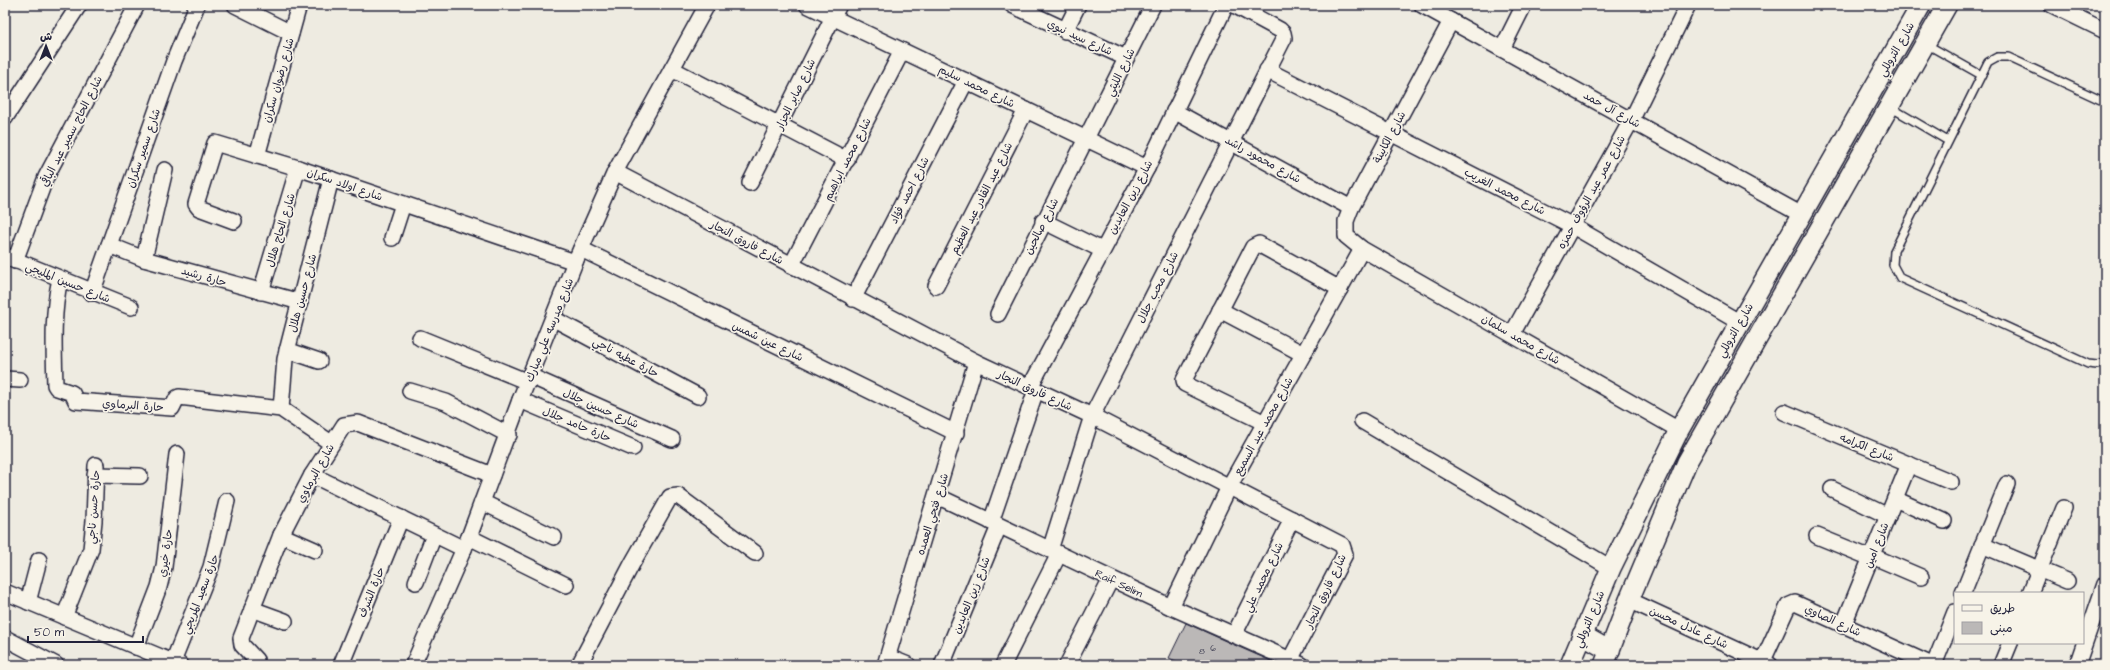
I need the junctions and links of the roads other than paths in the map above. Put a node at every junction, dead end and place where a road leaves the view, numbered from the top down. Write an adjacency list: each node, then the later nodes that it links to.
1 (80, 5): 36 (street)
2 (137, 5): 62 (street, شارع الحاج سمير عبد الباقي)
3 (197, 5): 58 (street, شارع سمير سكران)
4 (235, 5): 23 (street)
5 (299, 5): 23 (street, شارع رضوان سكران)
6 (707, 5): 28 (street, شارع مدرسه علي مبارك)
7 (807, 5): 19 (street, شارع محمد سليم)
8 (1012, 5): 22 (street, شارع سيد نبوي)
9 (1078, 5): 22 (street)
10 (1153, 5): 27 (street, شارع الليثي)
11 (1226, 5): 35 (street, شارع زين العابدين)
12 (1234, 5): 29 (street, شارع محب جلال)
13 (1422, 5): 20 (street, شارع آل حمد)
14 (1524, 5): 25 (street)
15 (1688, 5): 37 (street, شارع عمر عبد الرؤوف حمزه)
16 (1921, 5): 53 (street, شارع التروللي)
17 (1947, 5): 24 (street, شارع التروللي)
18 (2052, 5): 21 (street)
19 (836, 11): 26 (street, شارع محمد سليم); 38 (street, شارع صابر الجزار)
20 (1451, 21): 25 (street, شارع آل حمد); 39 (street, شارع الكابينة)
21 (2105, 30)
22 (1065, 31): 27 (street, شارع سيد نبوي)
23 (291, 33): 43 (street, شارع رضوان سكران)
24 (1925, 43): 30 (lane); 33 (street, شارع التروللي)
25 (1502, 48): 37 (street, شارع آل حمد)
26 (902, 51): 31 (street, شارع محمد سليم); 44 (street, شارع محمد ابراهيم)
27 (1126, 58): 40 (street, شارع الليثي)
28 (672, 69): 38 (street); 48 (street, شارع مدرسه علي مبارك)
29 (1267, 70): 39 (street, شارع محمد الغريب); 42 (street, شارع محب جلال)
30 (1981, 75): 32 (lane); 41 (lane)
31 (966, 81): 34 (street, شارع محمد سليم); 70 (street, شارع احمد فؤاد)
32 (2105, 102)
33 (1889, 106): 41 (lane); 141 (street, شارع التروللي)
34 (1026, 110): 40 (street, شارع محمد سليم); 66 (street, شارع عبد القادر عبد العظيم)
35 (1174, 111): 42 (street, شارع محمود راشد); 46 (street, شارع زين العابدين)
36 (5, 118)
37 (1632, 119): 53 (street, شارع آل حمد); 56 (street, شارع عمر عبد الرؤوف حمزه)
38 (780, 125): 44 (street); 50 (street, شارع صابر الجزار)
39 (1391, 134): 52 (street, شارع الكابينة); 56 (street, شارع محمد الغريب)
40 (1087, 139): 46 (street, شارع محمد سليم); 54 (street, شارع صالحين)
41 (1948, 141): 83 (lane)
42 (1232, 142): 52 (street, شارع محمود راشد); 91 (street, شارع محب جلال)
43 (257, 156): 45 (street, شارع اولاد سكران); 55 (street, شارع اولاد سكران)
44 (847, 160): 64 (street, شارع محمد ابراهيم)
45 (298, 168): 49 (street, شارع اولاد سكران); 68 (street, شارع الحاج هلال)
46 (1146, 168): 60 (street, شارع زين العابدين)
47 (165, 170): 63 (street)
48 (615, 172): 61 (street, شارع مدرسه علي مبارك); 64 (street, شارع فاروق النجار)
49 (331, 179): 51 (street, شارع اولاد سكران); 71 (street, شارع حسين هلال)
50 (750, 183)
51 (403, 204): 57 (street); 61 (street, شارع اولاد سكران)
52 (1351, 208): 59 (street, شارع الكابينة)
53 (1802, 215): 76 (street, شارع التروللي)
54 (1044, 221): 60 (street); 74 (street, شارع صالحين)
55 (234, 222)
56 (1571, 224): 76 (street, شارع محمد الغريب); 77 (street, شارع عمر عبد الرؤوف حمزه)
57 (392, 238)
58 (109, 245): 63 (street, حارة رشيد); 69 (street, شارع سمير سكران)
59 (1362, 249): 67 (street, شارع محمد عبد السميع); 77 (street, شارع محمد سلمان)
60 (1102, 250): 85 (street, شارع زين العابدين)
61 (578, 255): 75 (street, شارع مدرسه علي مبارك); 95 (street, شارع عين شمس)
62 (10, 259): 65 (street, شارع حسين المليجي)
63 (144, 259): 68 (street, حارة رشيد)
64 (791, 266): 70 (street, شارع فاروق النجار)
65 (60, 279): 69 (street, شارع حسين المليجي); 89 (street, حارة البرماوي)
66 (936, 286)
67 (1340, 289): 73 (street); 80 (street, شارع محمد عبد السميع)
68 (261, 292): 71 (street, حارة رشيد)
69 (92, 293): 72 (street, شارع حسين المليجي)
70 (853, 299): 82 (street, شارع فاروق النجار)
71 (300, 302): 79 (street, شارع حسين هلال)
72 (131, 307)
73 (1220, 310): 80 (street); 93 (street)
74 (998, 314)
75 (554, 319): 84 (street, شارع مدرسه علي مبارك); 87 (street, حارة عطيه ناجي)
76 (1739, 322): 94 (street, شارع التروللي)
77 (1512, 334): 94 (street, شارع محمد سلمان)
78 (420, 338): 84 (street, شارع حسين جلال)
79 (287, 350): 81 (street); 89 (street, شارع حسين هلال)
80 (1304, 354): 93 (street, شارع محمد عبد السميع)
81 (318, 361)
82 (976, 362): 85 (street, شارع فاروق النجار); 95 (street, شارع فتحي العمده)
83 (2105, 363)
84 (529, 379): 88 (street, شارع مدرسه علي مبارك); 97 (street, شارع حسين جلال)
85 (1033, 389): 91 (street, شارع فاروق النجار); 118 (street, شارع زين العابدين)
86 (410, 391): 96 (street)
87 (698, 396)
88 (520, 400): 96 (street, شارع مدرسه علي مبارك); 99 (street, حارة حامد جلال)
89 (281, 409): 98 (street, حارة البرماوي)
90 (1784, 412): 101 (street, شارع الكرامه)
91 (1092, 416): 107 (street, شارع فاروق النجار); 126 (street, شارع محب جلال)
92 (1362, 421): 130 (street)
93 (1265, 423): 107 (street, شارع محمد عبد السميع)
94 (1679, 430): 130 (street, شارع التروللي)
95 (956, 433): 109 (street, شارع فتحي العمده)
96 (508, 435): 103 (street, شارع مدرسه علي مبارك)
97 (672, 439)
98 (331, 443): 102 (street, شارع البرماوي); 103 (street, شارع البرماوي)
99 (633, 448)
100 (178, 454): 153 (street, حارة خيري)
101 (1910, 464): 105 (street, شارع الكرامه); 110 (street, شارع امين)
102 (312, 475): 115 (street); 119 (street, شارع البرماوي)
103 (492, 475): 112 (street, شارع مدرسه علي مبارك)
104 (140, 476): 146 (street, حارة حسن ناجي)
105 (1951, 482)
106 (2007, 484): 124 (street)
107 (1229, 487): 116 (street, شارع فاروق النجار); 143 (street, شارع محمد عبد السميع)
108 (1832, 489): 114 (street)
109 (937, 496): 118 (street, Raif Selim); 155 (street, شارع فتحي العمده)
110 (1895, 499): 114 (street, شارع امين); 117 (street)
111 (227, 501): 158 (street, حارة سعيد المريجي)
112 (482, 502): 122 (street); 123 (street, شارع مدرسه علي مبارك)
113 (2064, 508): 131 (street)
114 (1888, 516): 128 (street, شارع امين)
115 (401, 518): 120 (street); 161 (street, حارة الشرف)
116 (1292, 519): 149 (street, شارع محمد علي); 156 (street, شارع فاروق النجار)
117 (1944, 521)
118 (995, 524): 126 (street, Raif Selim); 165 (street, شارع زين العابدين)
119 (281, 535): 125 (street); 144 (street, شارع البرماوي)
120 (434, 535): 123 (street); 135 (street)
121 (1817, 536): 128 (street)
122 (554, 537)
123 (467, 543): 137 (street); 162 (street, شارع مدرسه علي مبارك)
124 (1982, 545): 131 (street); 139 (street)
125 (314, 550)
126 (1054, 552): 133 (street, Raif Selim); 166 (street, شارع محب جلال)
127 (755, 553): 163 (street)
128 (1871, 557): 132 (street); 148 (street, شارع امين)
129 (39, 560): 142 (street)
130 (1611, 568): 150 (street, شارع التروللي)
131 (2040, 569): 134 (street); 140 (street)
132 (1921, 577)
133 (1111, 579): 143 (street, Raif Selim); 167 (street)
134 (2067, 581)
135 (416, 582)
136 (2105, 584): 171 (street)
137 (566, 585)
138 (5, 592): 142 (street)
139 (1963, 592)
140 (2030, 592)
141 (1629, 600): 154 (street, شارع التروللي); 159 (street, شارع عادل محسن)
142 (28, 602): 146 (street)
143 (1171, 607): 149 (street, Raif Selim)
144 (252, 609): 147 (street); 160 (street, شارع البرماوي)
145 (1954, 614): 169 (street)
146 (64, 617): 153 (street)
147 (285, 621)
148 (1844, 626): 159 (street, شارع الصاوي); 169 (street, شارع الصاوي)
149 (1234, 635): 156 (street, Raif Selim)
150 (1582, 635): 154 (street); 168 (street, شارع التروللي)
151 (5, 638): 157 (street)
152 (2010, 644): 170 (street)
153 (136, 647): 158 (street)
154 (1607, 658)
155 (887, 661): 164 (street)
156 (1296, 662)
157 (48, 663)
158 (176, 663)
159 (1765, 664)
160 (256, 665)
161 (341, 665)
162 (413, 665)
163 (579, 665)
164 (908, 665)
165 (942, 665)
166 (1003, 665)
167 (1067, 665)
168 (1570, 665)
169 (1933, 665)
170 (2001, 665)
171 (2077, 665)

